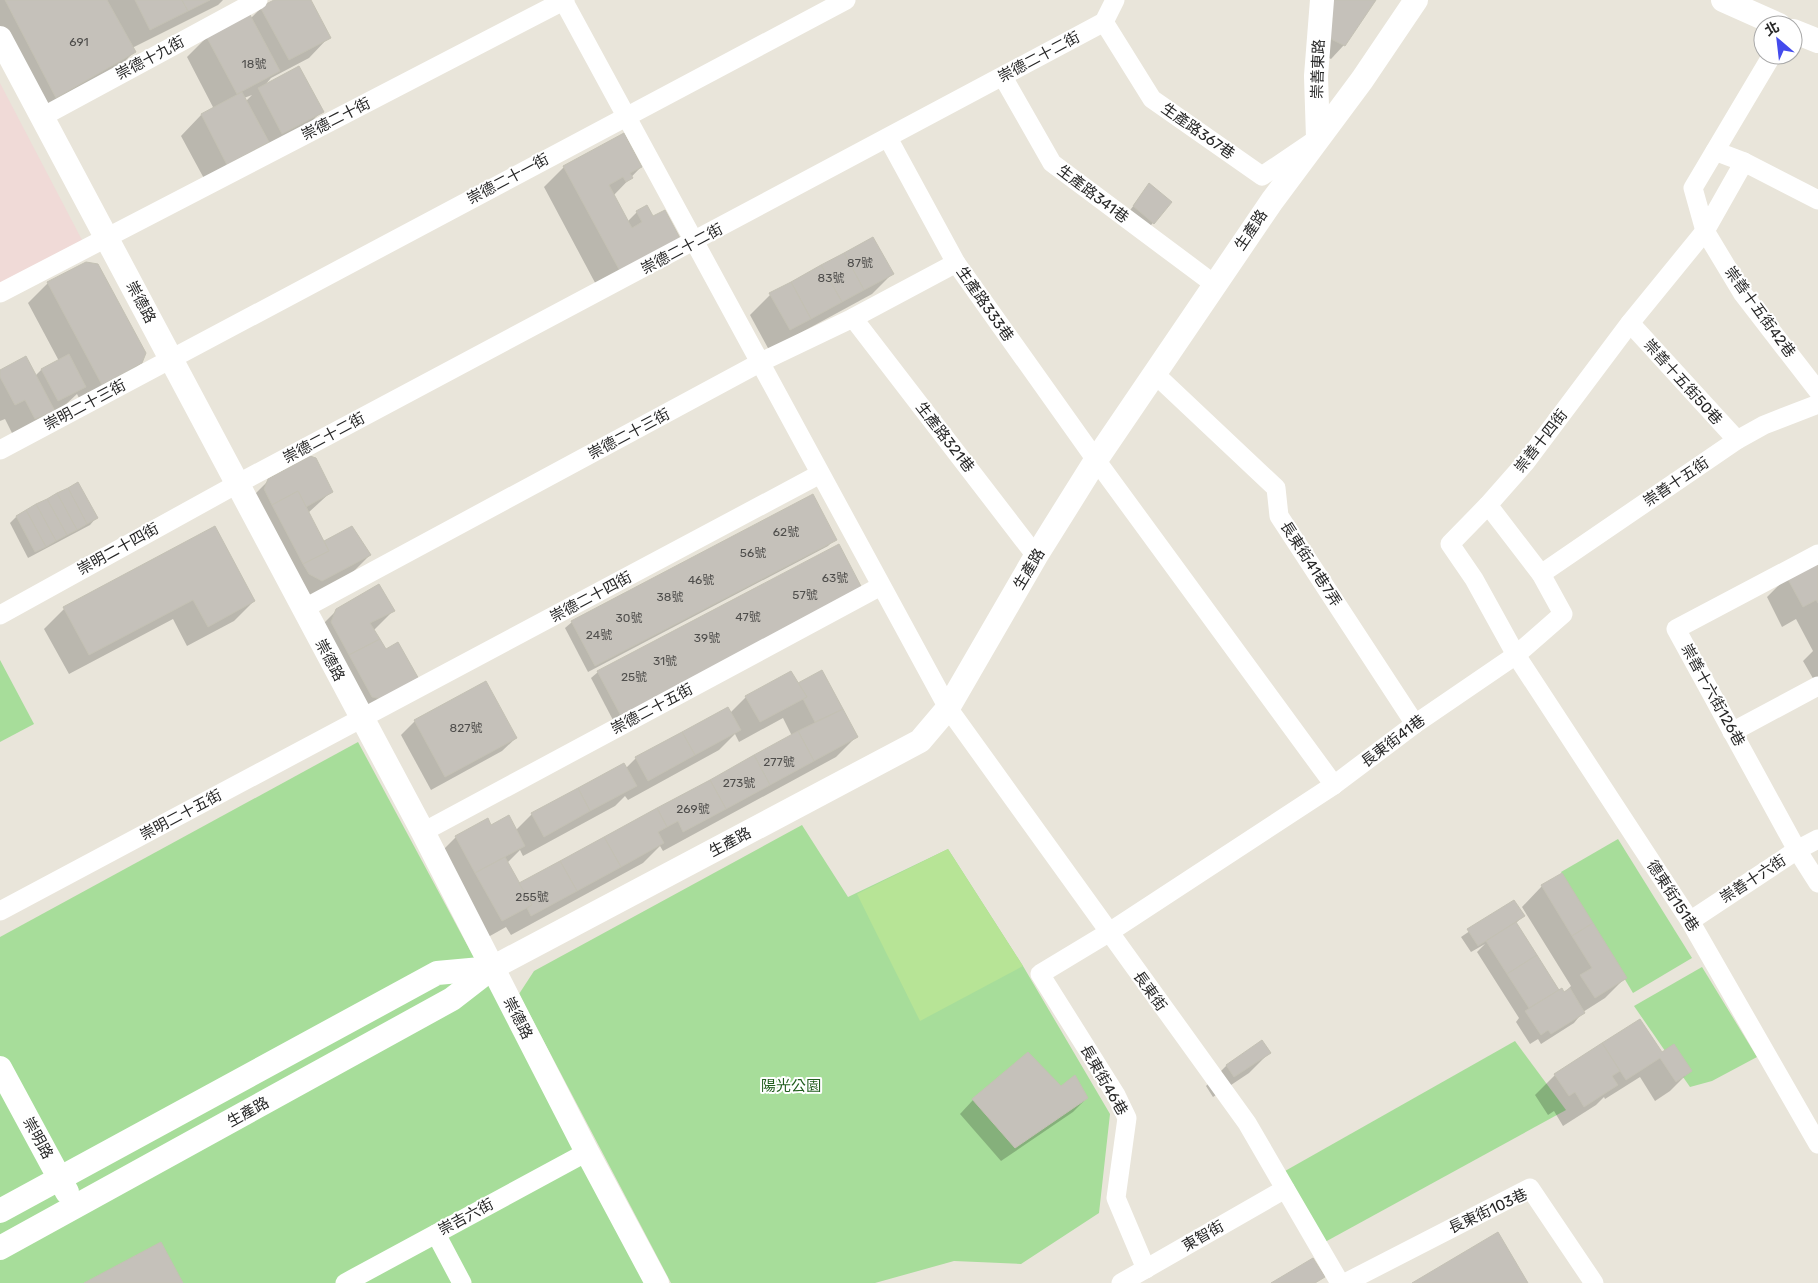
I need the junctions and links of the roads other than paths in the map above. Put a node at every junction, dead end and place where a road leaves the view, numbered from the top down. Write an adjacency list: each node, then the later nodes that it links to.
1 (258, 0): 16 (street, 崇德十九街)
2 (564, 0): 15 (street, 長東街); 23 (street, 崇德二十街)
3 (846, 0): 15 (street, 崇德二十一街)
4 (1115, 0): 9 (street)
5 (1322, 0): 18 (street, 崇善東路)
6 (1416, 0): 18 (street, 生產路)
7 (1723, 0): 8 (street)
8 (1757, 15)
9 (1104, 22): 14 (street, 崇德二十二街); 18 (street, 生產路367巷)
10 (1803, 35): 12 (street)
11 (0, 38): 16 (street, 崇德路)
12 (1818, 41)
13 (1766, 65): 19 (street)
14 (1003, 77): 17 (street, 崇德二十二街); 26 (street, 生產路341巷)
15 (626, 116): 24 (street, 長東街); 30 (street, 崇德二十一街)
16 (42, 117): 23 (street, 崇德路)
17 (888, 138): 24 (street, 崇德二十二街); 25 (street, 生產路333巷)
18 (1318, 138): 26 (street, 生產路)
19 (1715, 151): 20 (street); 22 (street)
20 (1744, 162): 21 (street); 22 (street, 崇善十四街)
21 (1818, 200)
22 (1705, 231): 29 (street, 崇善十四街); 33 (street, 崇善十五街42巷)
23 (107, 238): 27 (street, 崇德二十街); 30 (street, 崇德路)
24 (695, 242): 31 (street, 長東街); 39 (street, 崇德二十二街)
25 (956, 263): 28 (street, 崇德二十三街); 37 (street, 生產路333巷)
26 (1214, 284): 32 (street, 生產路)
27 (0, 293)
28 (854, 318): 31 (street, 崇德二十三街); 42 (street, 生產路321巷)
29 (1630, 323): 35 (street, 崇善十五街50巷); 40 (street, 崇善十四街)
30 (170, 359): 36 (street, 崇明二十三街); 39 (street, 崇德路)
31 (762, 362): 38 (street, 長東街); 45 (street, 崇德二十三街)
32 (1156, 375): 37 (street, 生產路); 51 (street, 長東街41巷7弄)
33 (1818, 391)
34 (1818, 404): 35 (street, 崇善十五街)
35 (1736, 440): 43 (street, 崇善十五街)
36 (0, 450)
37 (1096, 460): 42 (street, 生產路); 53 (street, 生產路333巷)
38 (820, 474): 44 (street, 長東街); 50 (street, 崇德二十四街)
39 (237, 484): 45 (street, 崇德路); 46 (street, 崇明二十四街)
40 (1488, 506): 43 (street, 長東街41巷); 47 (street, 崇善十四街)
41 (1818, 554): 52 (street, 崇善十六街126巷)
42 (1036, 556): 49 (street, 生產路)
43 (1541, 574): 47 (street, 長東街41巷)
44 (881, 586): 49 (street, 長東街); 54 (street, 崇德二十五街)
45 (303, 609): 50 (street, 崇德路)
46 (0, 615)
47 (1516, 655): 51 (street, 長東街41巷); 59 (street, 德東街151巷)
48 (1818, 686): 52 (street)
49 (948, 708): 60 (street, 長東街); 61 (street, 生產路)
50 (363, 720): 54 (street, 崇德路); 58 (street, 崇明二十五街)
51 (1415, 724): 53 (street, 長東街41巷)
52 (1732, 732): 56 (street, 崇善十六街126巷)
53 (1334, 786): 60 (street, 長東街41巷)
54 (423, 832): 61 (street, 崇德路)
55 (1818, 839): 56 (street, 崇善十六街)
56 (1797, 850): 57 (street, 崇善十六街126巷); 59 (street, 崇善十六街)
57 (1818, 883)
58 (0, 911)
59 (1690, 921): 63 (street, 德東街151巷)
60 (1108, 933): 66 (street, 長東街); 71 (street, 長東街46巷)
61 (492, 968): 64 (street, 崇德路); 65 (street, 生產路); 67 (street, 生產路)
62 (0, 1068): 65 (street, 崇明路)
63 (1818, 1144)
64 (587, 1152): 69 (street, 崇吉六街); 74 (street, 崇德路)
65 (60, 1178): 67 (street, 崇明路); 68 (street, 生產路)
66 (1285, 1189): 71 (street, 東智街); 76 (street, 長東街)
67 (76, 1208): 70 (street, 生產路)
68 (0, 1211)
69 (436, 1234): 72 (street, 崇吉六街); 73 (street)
70 (0, 1248)
71 (1146, 1269): 75 (street, 東智街)
72 (345, 1283)
73 (462, 1283)
74 (657, 1283)
75 (1121, 1283)
76 (1340, 1283)
77 (1345, 1283): 78 (street, 長東街103巷)
78 (1594, 1283)

